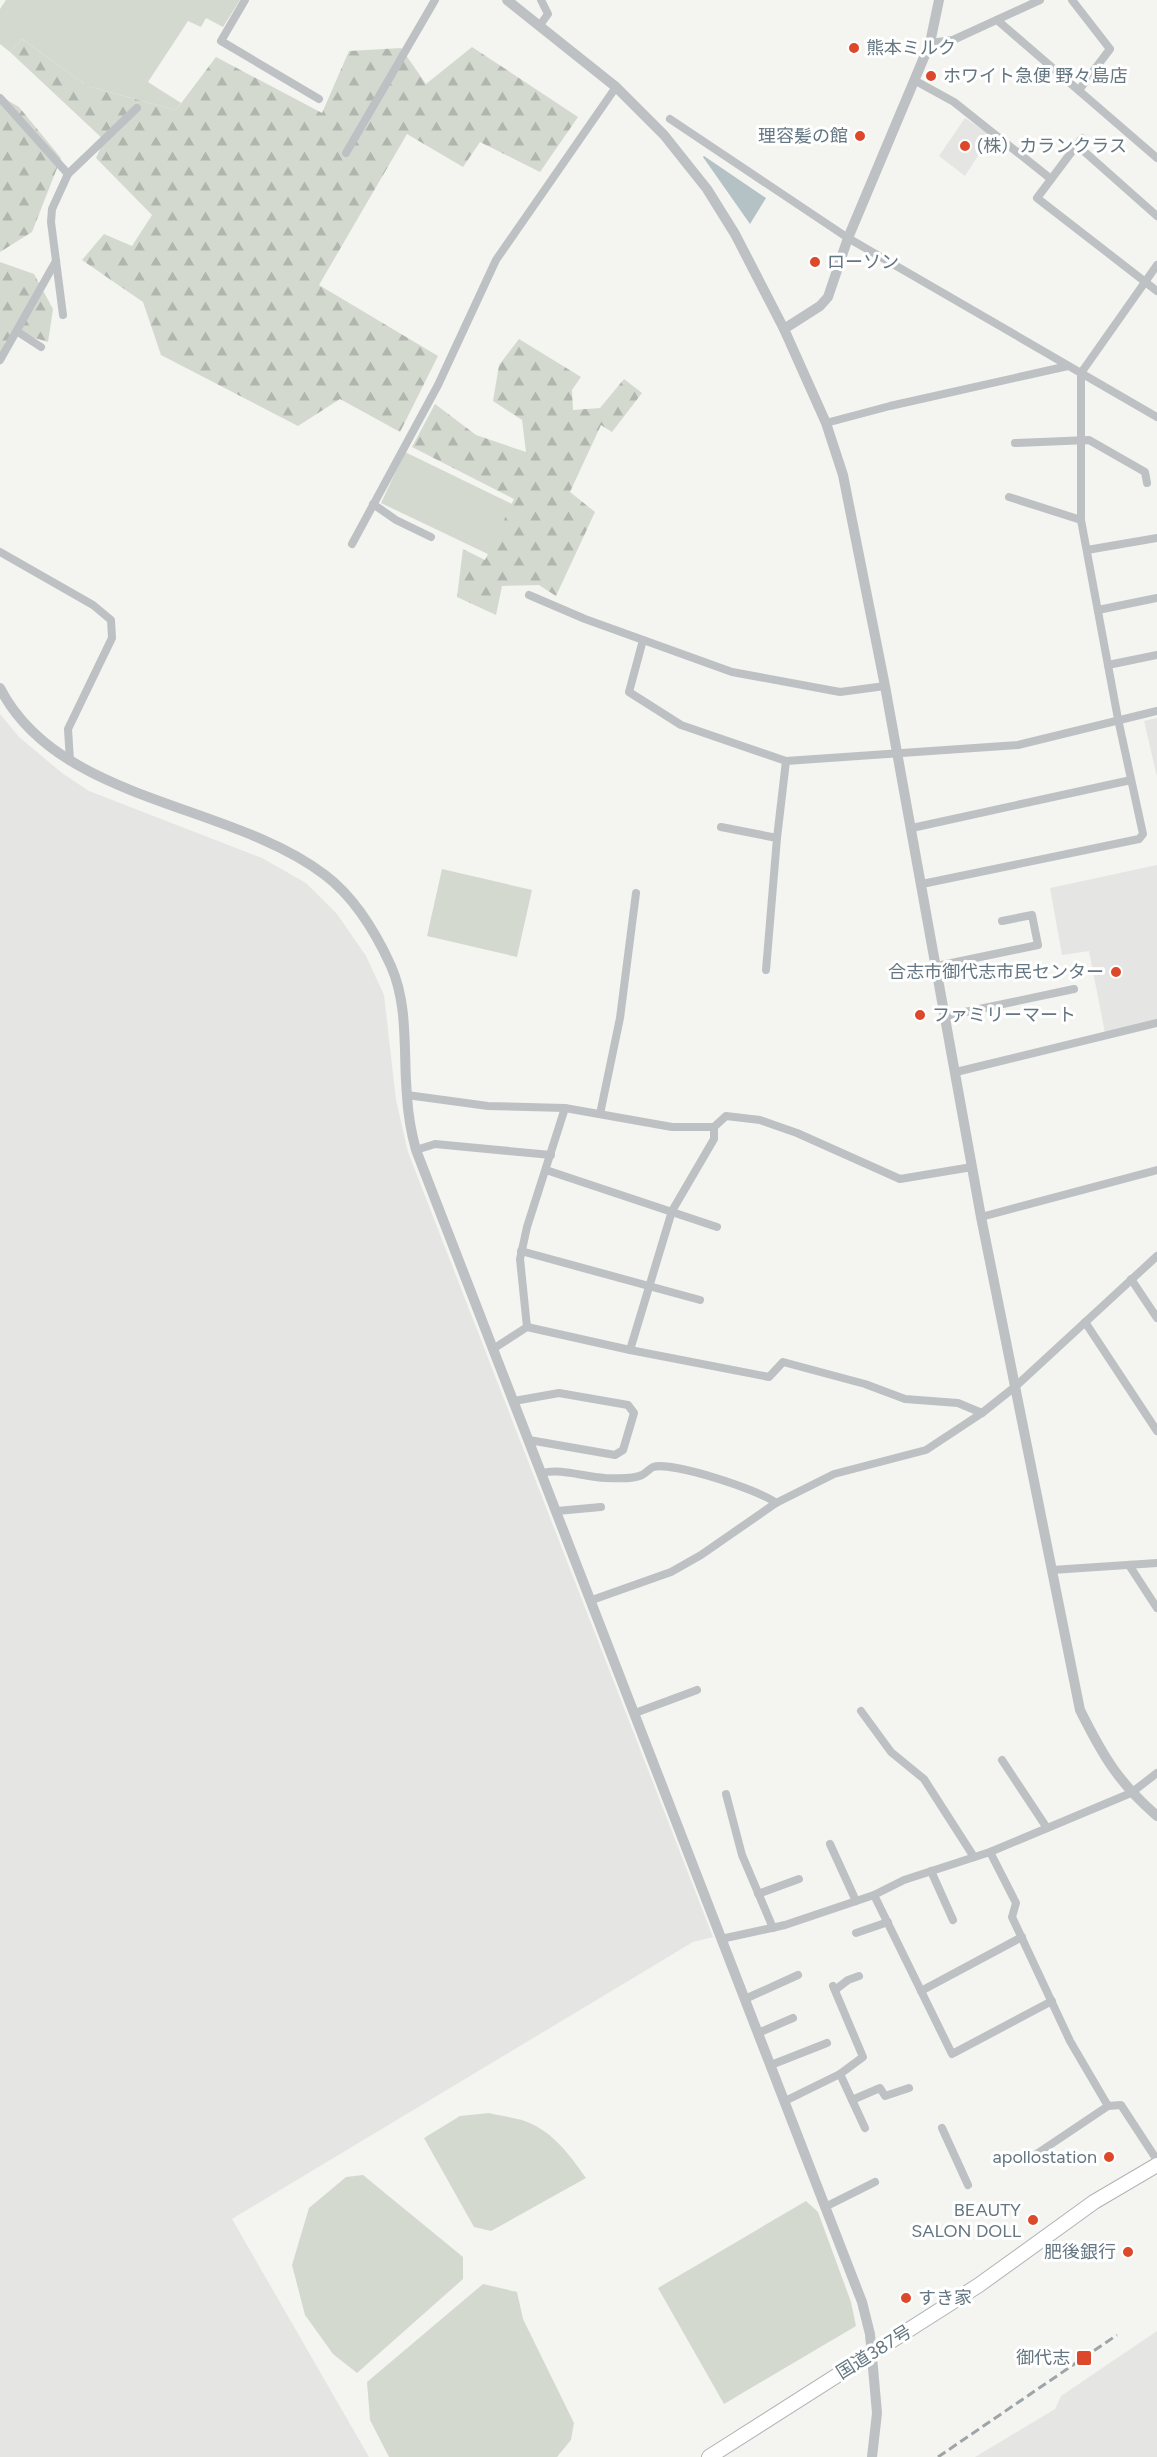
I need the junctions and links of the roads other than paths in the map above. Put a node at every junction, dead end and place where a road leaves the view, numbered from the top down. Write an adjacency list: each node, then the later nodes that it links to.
1 (245, 0): 15 (street)
2 (435, 0): 18 (street)
3 (507, 0): 9 (street)
4 (541, 0): 9 (street)
5 (939, 0): 10 (street)
6 (1040, 0): 8 (street)
7 (1072, 0): 13 (street)
8 (997, 20): 10 (street); 13 (street)
9 (540, 26): 12 (street)
10 (930, 42): 11 (street)
11 (914, 80): 21 (street); 23 (street)
12 (616, 87): 29 (street); 41 (street)
13 (1079, 90): 19 (street)
14 (0, 98): 20 (street)
15 (320, 99)
16 (137, 108): 20 (street)
17 (670, 119): 23 (street)
18 (346, 153)
19 (1157, 158)
20 (68, 174): 24 (street)
21 (1051, 179): 22 (street); 26 (street)
22 (1157, 216)
23 (848, 238): 29 (street); 33 (street)
24 (56, 260): 28 (street); 30 (street)
25 (1157, 265): 26 (street)
26 (1145, 282): 27 (street); 34 (street)
27 (1157, 291)
28 (63, 315)
29 (784, 329): 36 (street)
30 (18, 332): 31 (street); 32 (street)
31 (41, 347)
32 (0, 360)
33 (1068, 366): 34 (street); 36 (street)
34 (1081, 374): 35 (street); 37 (street)
35 (1157, 417)
36 (826, 423): 54 (street)
37 (1082, 439): 38 (street); 39 (street); 42 (street)
38 (1015, 442)
39 (1147, 483)
40 (1009, 498): 42 (street)
41 (373, 504): 43 (street); 45 (street)
42 (1081, 520): 46 (street)
43 (431, 537)
44 (1157, 538): 46 (street)
45 (352, 544)
46 (1087, 550): 50 (street)
47 (0, 552): 59 (street)
48 (529, 595): 51 (street)
49 (1157, 598): 50 (street)
50 (1098, 610): 53 (street)
51 (643, 640): 54 (street); 60 (street)
52 (1157, 655): 53 (street)
53 (1108, 665): 57 (street)
54 (885, 686): 58 (street)
55 (0, 688): 59 (street)
56 (1157, 711): 57 (street)
57 (1118, 719): 58 (street); 61 (street)
58 (898, 752): 60 (street); 63 (street)
59 (70, 761): 74 (street)
60 (786, 761): 64 (street)
61 (1131, 780): 63 (street); 65 (street)
62 (721, 827): 64 (street)
63 (912, 828): 65 (street)
64 (777, 838): 69 (street)
65 (922, 884): 68 (street)
66 (636, 893): 76 (street)
67 (1002, 921): 68 (street)
68 (937, 966): 71 (street)
69 (766, 970)
70 (1074, 989): 71 (street)
71 (946, 1016): 73 (street)
72 (1157, 1023): 73 (street)
73 (956, 1072): 80 (street)
74 (407, 1095): 75 (street); 78 (street)
75 (565, 1108): 76 (street); 79 (street)
76 (600, 1114): 77 (street)
77 (714, 1127): 80 (street); 83 (street)
78 (416, 1150): 79 (street); 94 (street)
79 (551, 1155): 81 (street)
80 (972, 1167): 84 (street)
81 (546, 1170): 83 (street); 86 (street)
82 (1157, 1170): 84 (street)
83 (672, 1211): 85 (street); 89 (street)
84 (981, 1217): 96 (street)
85 (717, 1227)
86 (521, 1251): 89 (street); 93 (street)
87 (1157, 1256): 88 (street)
88 (1131, 1279): 91 (street); 92 (street)
89 (649, 1284): 90 (street); 95 (street)
90 (700, 1300)
91 (1157, 1318)
92 (1085, 1322): 96 (street); 99 (street)
93 (527, 1327): 94 (street); 95 (street)
94 (493, 1348): 97 (street)
95 (630, 1350): 98 (street)
96 (1016, 1386): 98 (street); 107 (street)
97 (514, 1401): 100 (street); 100 (street)
98 (982, 1413): 102 (street)
99 (1157, 1431)
100 (529, 1440): 101 (street)
101 (542, 1473): 102 (street); 104 (street)
102 (776, 1503): 108 (street)
103 (601, 1507): 104 (street)
104 (556, 1511): 108 (street)
105 (1157, 1563): 106 (street)
106 (1129, 1565): 107 (street); 109 (street)
107 (1052, 1570): 115 (street)
108 (592, 1600): 112 (street)
109 (1157, 1608)
110 (697, 1690): 112 (street)
111 (861, 1711): 121 (street)
112 (634, 1713): 132 (street)
113 (1002, 1760): 118 (street)
114 (1157, 1773): 115 (street)
115 (1131, 1793): 117 (street); 118 (street)
116 (726, 1794): 124 (street)
117 (1157, 1816)
118 (1047, 1828): 120 (street)
119 (830, 1844): 126 (street)
120 (990, 1852): 121 (street); 131 (street)
121 (974, 1857): 122 (street)
122 (931, 1871): 125 (street); 127 (street)
123 (799, 1880): 124 (street)
124 (758, 1894): 129 (street)
125 (874, 1895): 126 (street); 128 (street)
126 (856, 1901): 129 (street)
127 (953, 1920)
128 (888, 1922): 130 (street); 135 (street)
129 (773, 1928): 132 (street)
130 (856, 1933)
131 (1022, 1937): 135 (street); 137 (street)
132 (721, 1939): 136 (street)
133 (798, 1976): 136 (street)
134 (859, 1976): 142 (street)
135 (921, 1990): 137 (street)
136 (745, 1999): 139 (street)
137 (1052, 2001): 146 (street)
138 (793, 2018): 139 (street)
139 (758, 2033): 141 (street)
140 (827, 2043): 141 (street)
141 (771, 2065): 145 (street)
142 (840, 2074): 144 (street); 145 (street)
143 (909, 2088): 144 (street)
144 (852, 2100): 147 (street)
145 (785, 2101): 154 (street)
146 (1108, 2106): 149 (street); 150 (street)
147 (865, 2128)
148 (942, 2128): 153 (street)
149 (1032, 2157)
150 (1157, 2160)
151 (1157, 2165): 155 (highway, 国道387号)
152 (875, 2182): 154 (street)
153 (968, 2185)
154 (825, 2207): 155 (street)
155 (871, 2355): 156 (highway, 国道387号); 157 (street)
156 (709, 2457)
157 (872, 2457)

